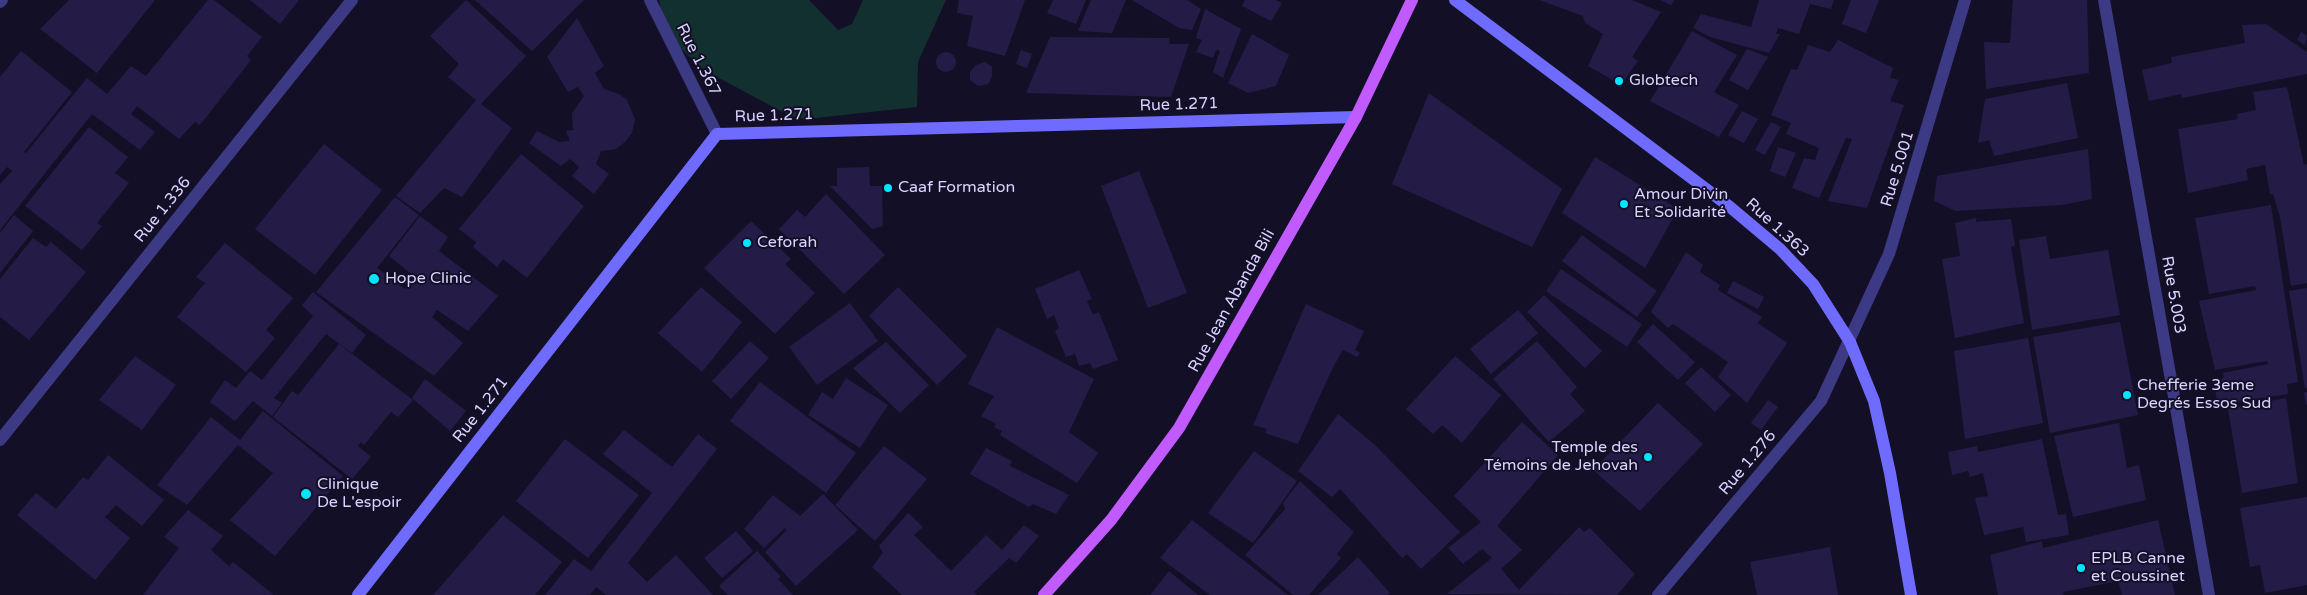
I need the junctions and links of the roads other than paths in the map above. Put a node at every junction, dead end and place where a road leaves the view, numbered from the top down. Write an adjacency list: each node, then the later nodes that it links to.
1 (352, 0): 10 (street, Rue 1.336)
2 (650, 0): 8 (street, Rue 1.367)
3 (1412, 0): 7 (main road, Rue Jean Abanda Bili)
4 (1455, 0): 9 (street, Rue 1.363)
5 (1966, 0): 9 (street, Rue 5.001)
6 (2104, 0): 15 (street, Rue 5.003)
7 (1356, 117): 8 (street, Rue 1.271); 12 (main road, Rue Jean Abanda Bili)
8 (717, 134): 11 (street, Rue 1.271)
9 (1850, 342): 13 (street, Rue 1.276); 14 (street, Rue 1.363)
10 (0, 440)
11 (358, 595)
12 (1044, 595)
13 (1658, 595)
14 (1910, 595)
15 (2209, 595)

